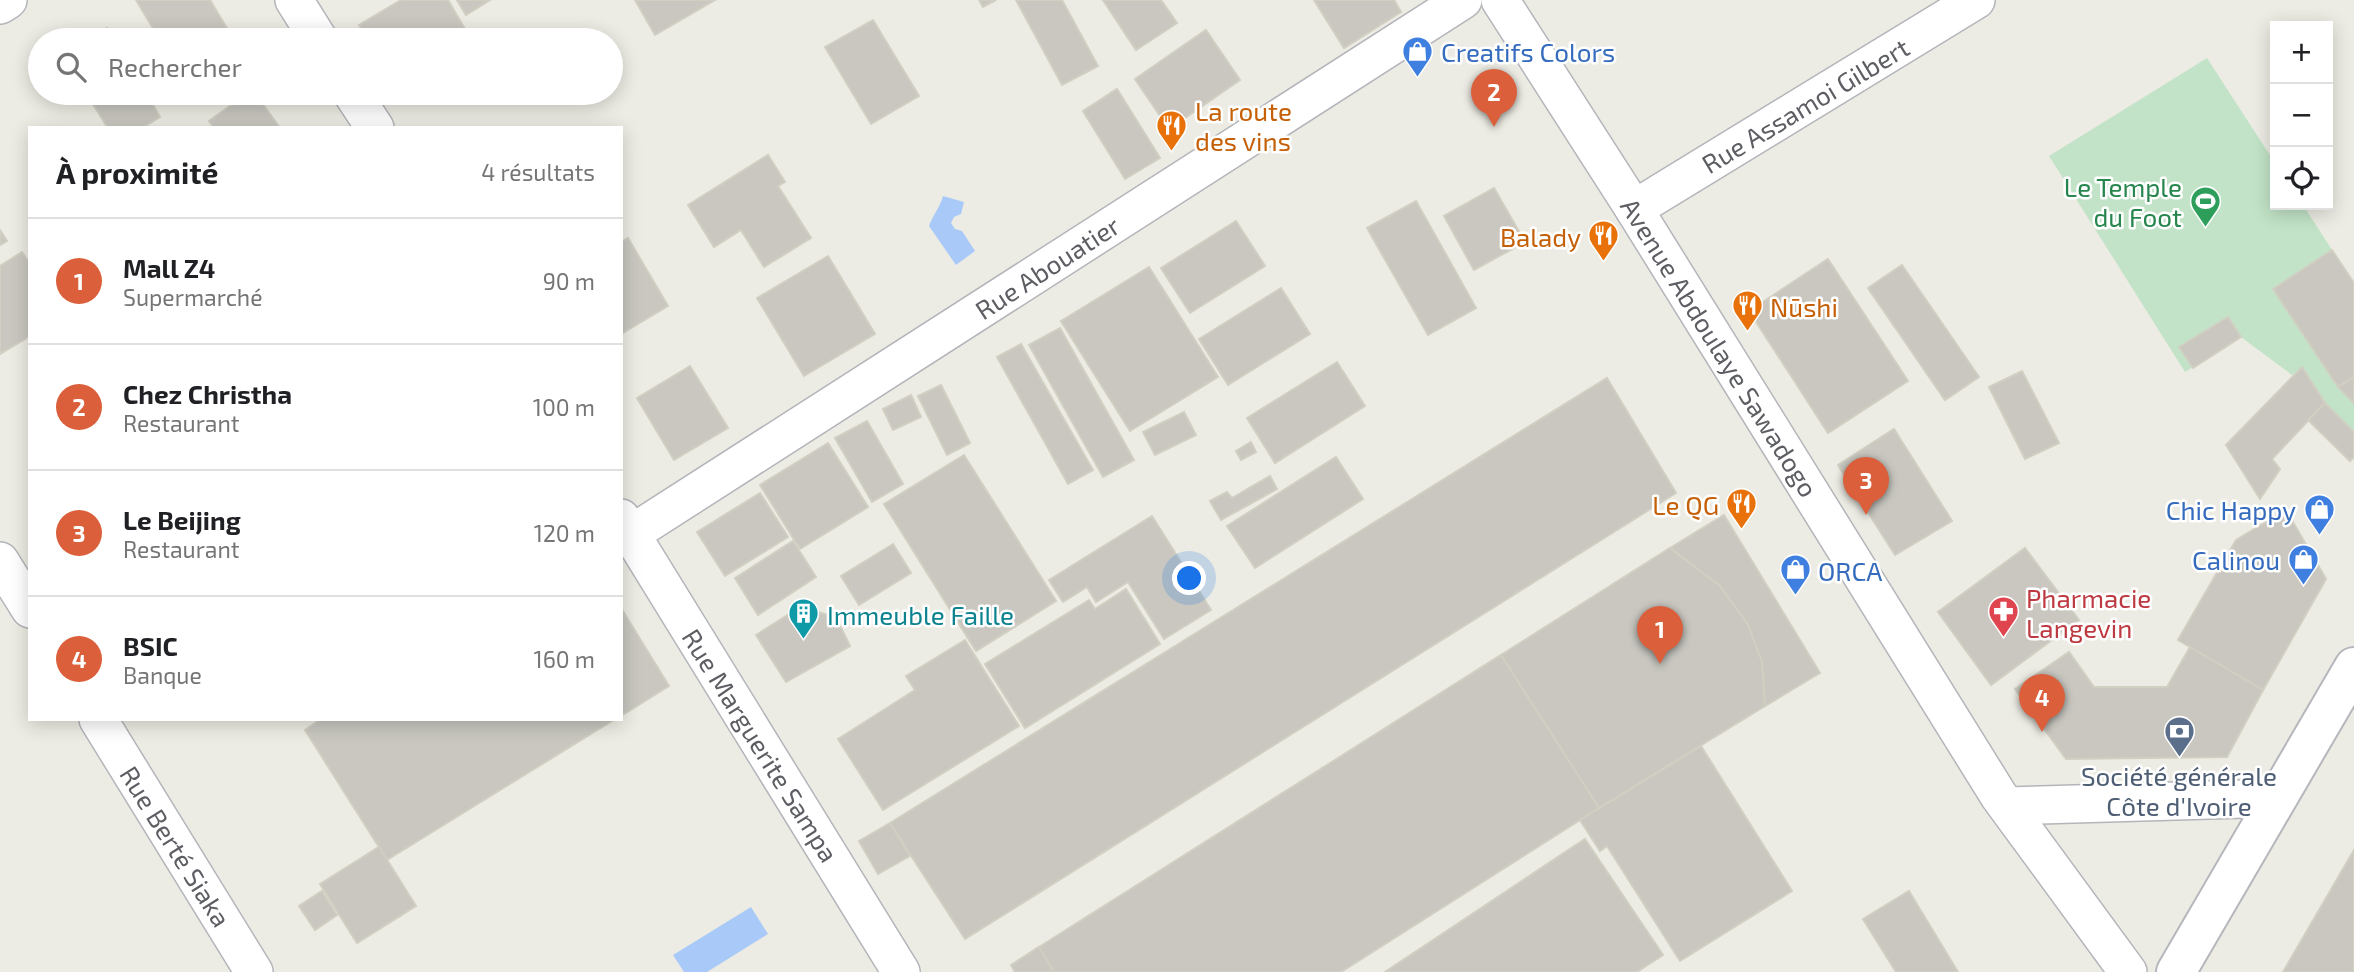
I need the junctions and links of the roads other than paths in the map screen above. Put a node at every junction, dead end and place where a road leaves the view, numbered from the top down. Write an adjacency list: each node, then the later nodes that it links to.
1 (8, 0): 6 (street)
2 (294, 0): 7 (street)
3 (1463, 0): 11 (street, Rue Abouatier)
4 (1500, 0): 10 (street, Avenue Abdoulaye Sawadogo)
5 (1976, 0): 10 (street, Rue Assamoi Gilbert)
6 (0, 5)
7 (312, 28)
8 (360, 105): 9 (street)
9 (373, 126)
10 (1634, 209): 17 (street, Avenue Abdoulaye Sawadogo)
11 (626, 526): 19 (street, Rue Marguerite Sampa)
12 (0, 561): 13 (street)
13 (28, 606)
14 (2354, 667): 16 (main road)
15 (99, 721): 18 (street, Rue Berté Siaka)
16 (2278, 798): 17 (street); 21 (main road)
17 (2007, 806): 20 (street, Avenue Abdoulaye Sawadogo)
18 (254, 972)
19 (901, 972)
20 (2128, 972)
21 (2176, 972)

